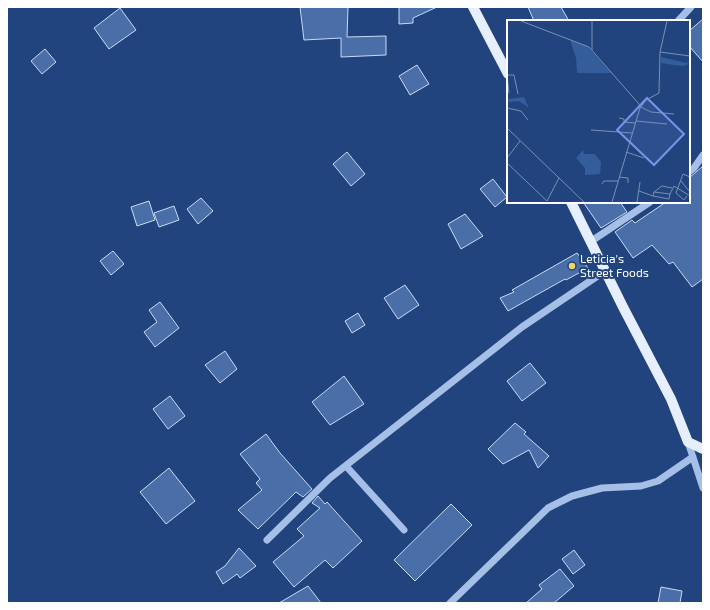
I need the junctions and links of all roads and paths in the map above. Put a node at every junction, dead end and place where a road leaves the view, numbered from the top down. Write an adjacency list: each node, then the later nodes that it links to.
1 (473, 7): 4 (main road)
2 (691, 7): 3 (street)
3 (679, 20)
4 (507, 72)
5 (703, 155): 6 (street)
6 (690, 171)
7 (571, 203): 9 (main road)
8 (648, 203): 9 (street)
9 (590, 242): 10 (main road)
10 (605, 271): 11 (main road); 14 (street)
11 (688, 442): 12 (main road); 13 (street)
12 (703, 450)
13 (692, 457): 15 (street); 18 (street)
14 (346, 466): 16 (street); 17 (street)
15 (703, 488)
16 (404, 530)
17 (267, 540)
18 (450, 603)

